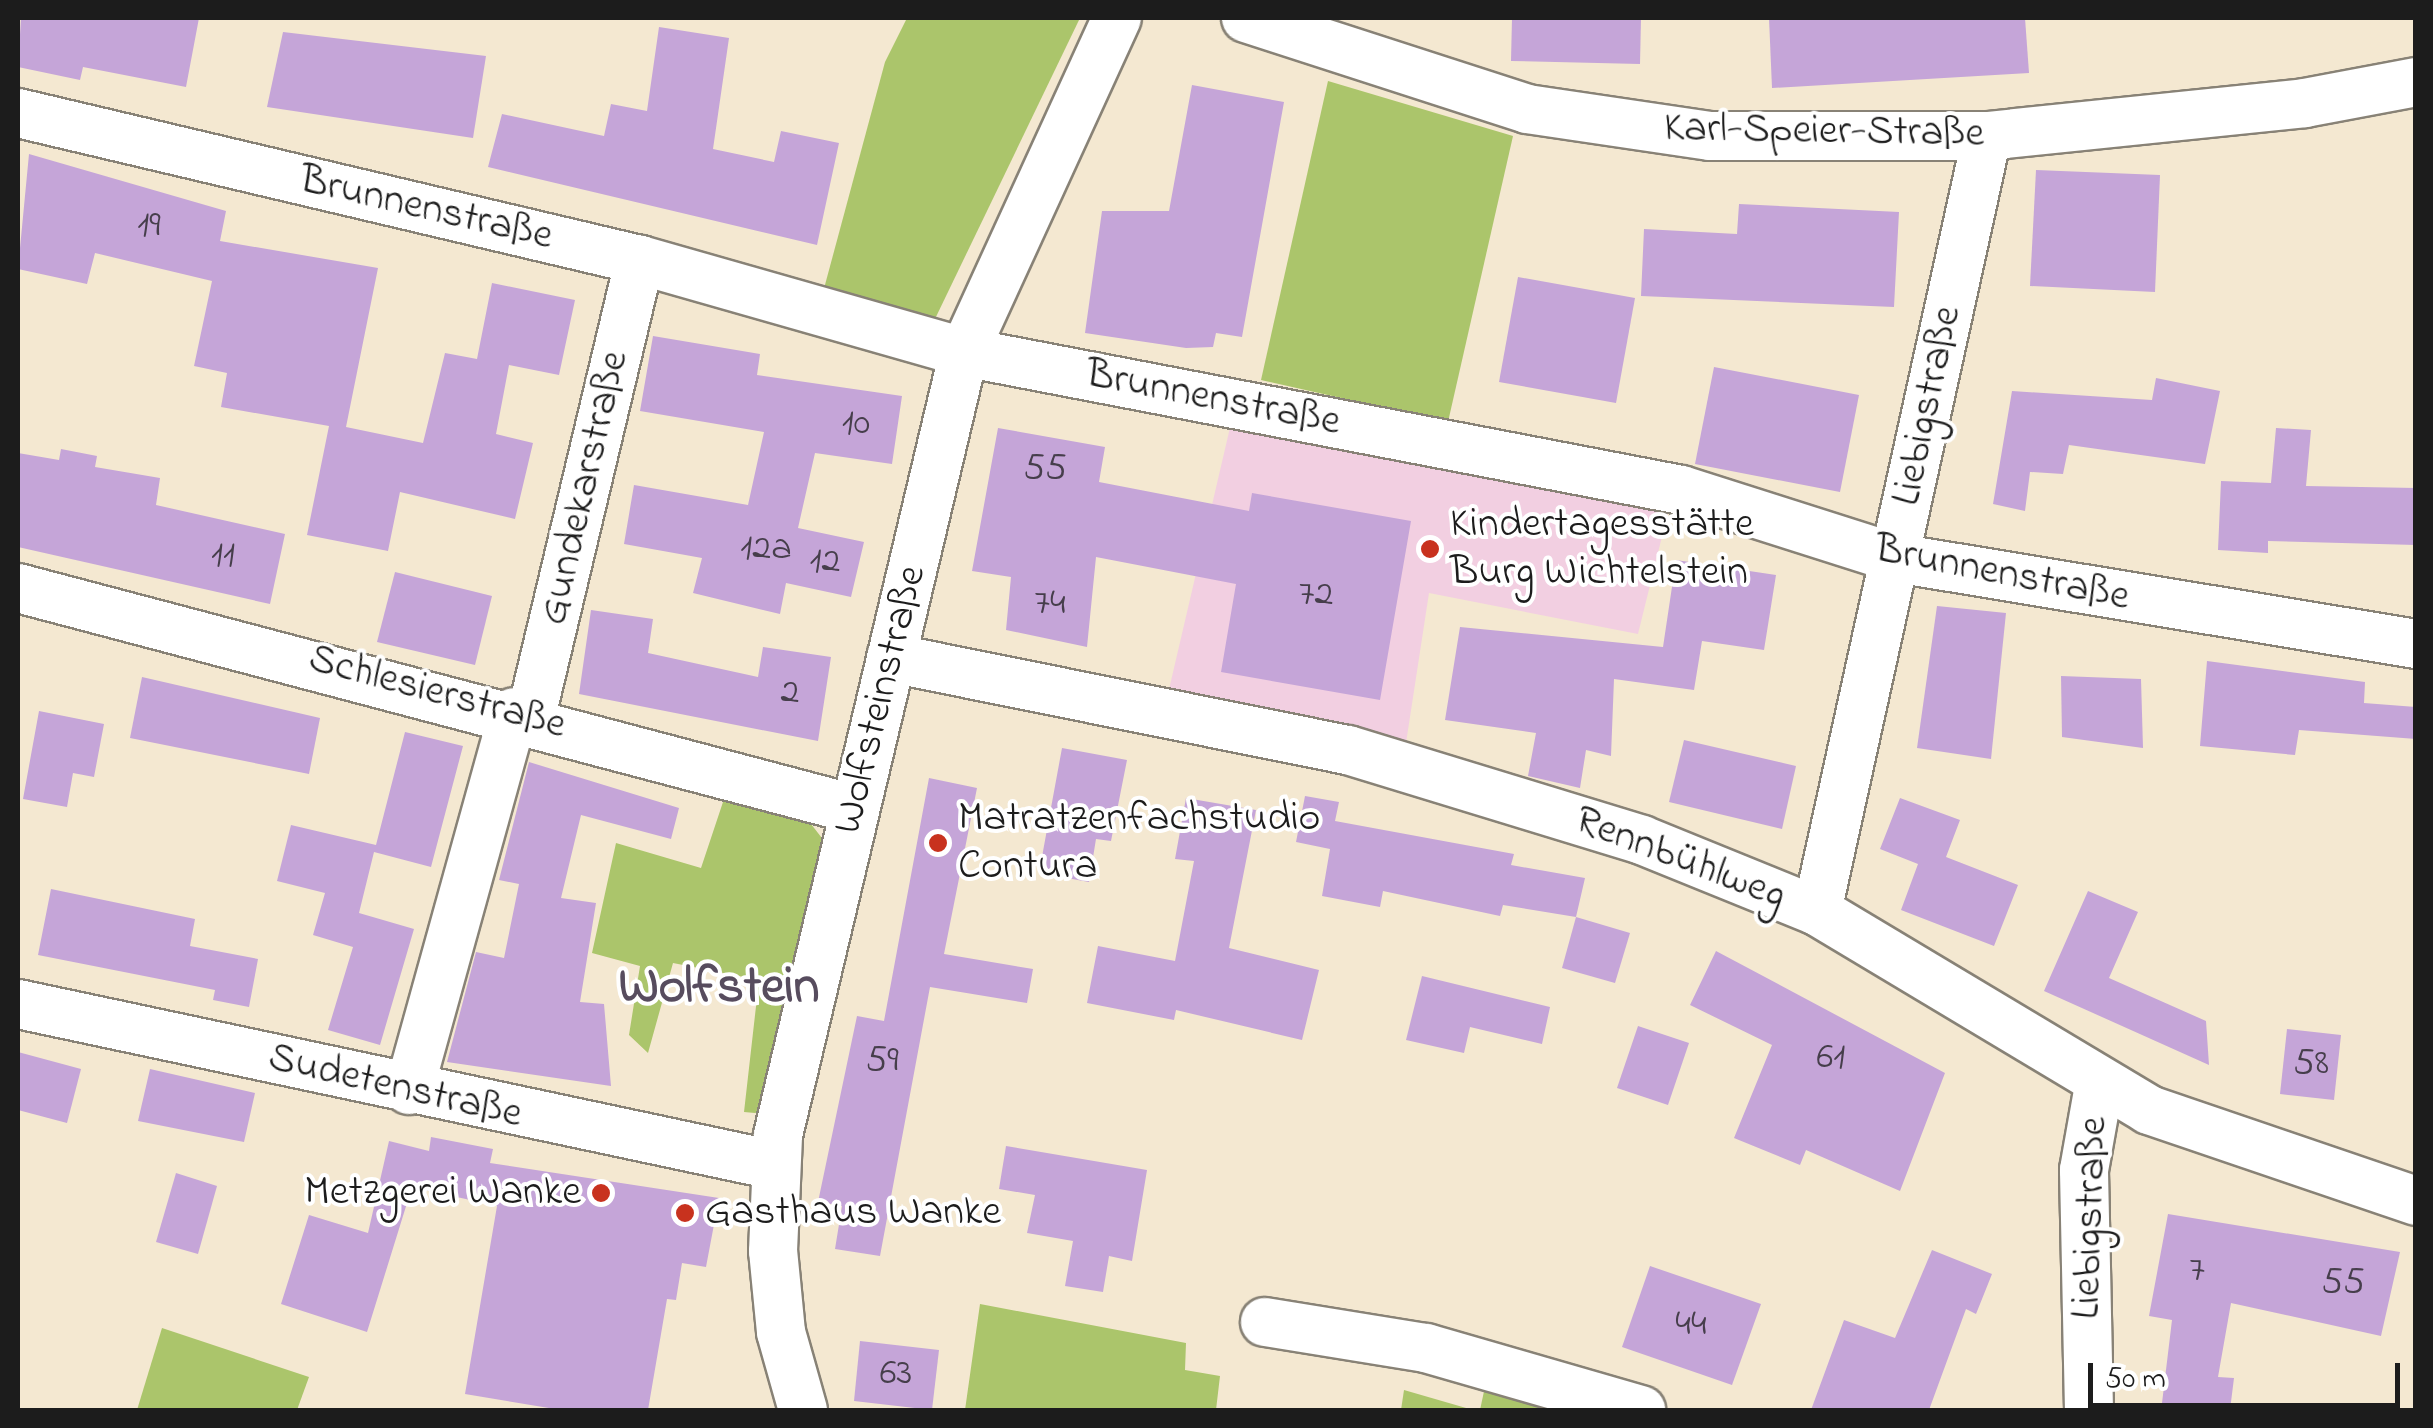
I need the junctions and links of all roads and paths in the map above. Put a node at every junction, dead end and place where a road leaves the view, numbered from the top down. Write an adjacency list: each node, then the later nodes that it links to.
1 (1117, 18): 7 (street, Wolfsteinstraße)
2 (1246, 18): 5 (street, Karl-Speier-Straße)
3 (2416, 82): 5 (street, Karl-Speier-Straße)
4 (18, 113): 6 (street, Brunnenstraße)
5 (1987, 136): 8 (street, Liebigstraße)
6 (640, 260): 7 (street, Brunnenstraße); 12 (street, Gundekarstraße)
7 (964, 352): 8 (street, Brunnenstraße); 11 (street, Wolfsteinstraße)
8 (1896, 558): 10 (street, Brunnenstraße); 14 (street, Liebigstraße)
9 (18, 588): 12 (street, Schlesierstraße)
10 (2416, 644)
11 (891, 658): 13 (street, Wolfsteinstraße); 14 (street, Rennbühlweg)
12 (522, 714): 13 (street, Schlesierstraße); 17 (street, Gundekarstraße)
13 (854, 809): 18 (street, Wolfsteinstraße)
14 (1818, 911): 16 (street, Rennbühlweg)
15 (18, 1004): 17 (street, Sudetenstraße)
16 (2099, 1086): 19 (street, Rennbühlweg); 23 (street, Liebigstraße)
17 (408, 1090): 18 (street, Sudetenstraße)
18 (774, 1166): 21 (street, Wolfsteinstraße)
19 (2416, 1201)
20 (1265, 1322): 22 (street)
21 (803, 1410)
22 (1642, 1410)
23 (2089, 1410)

